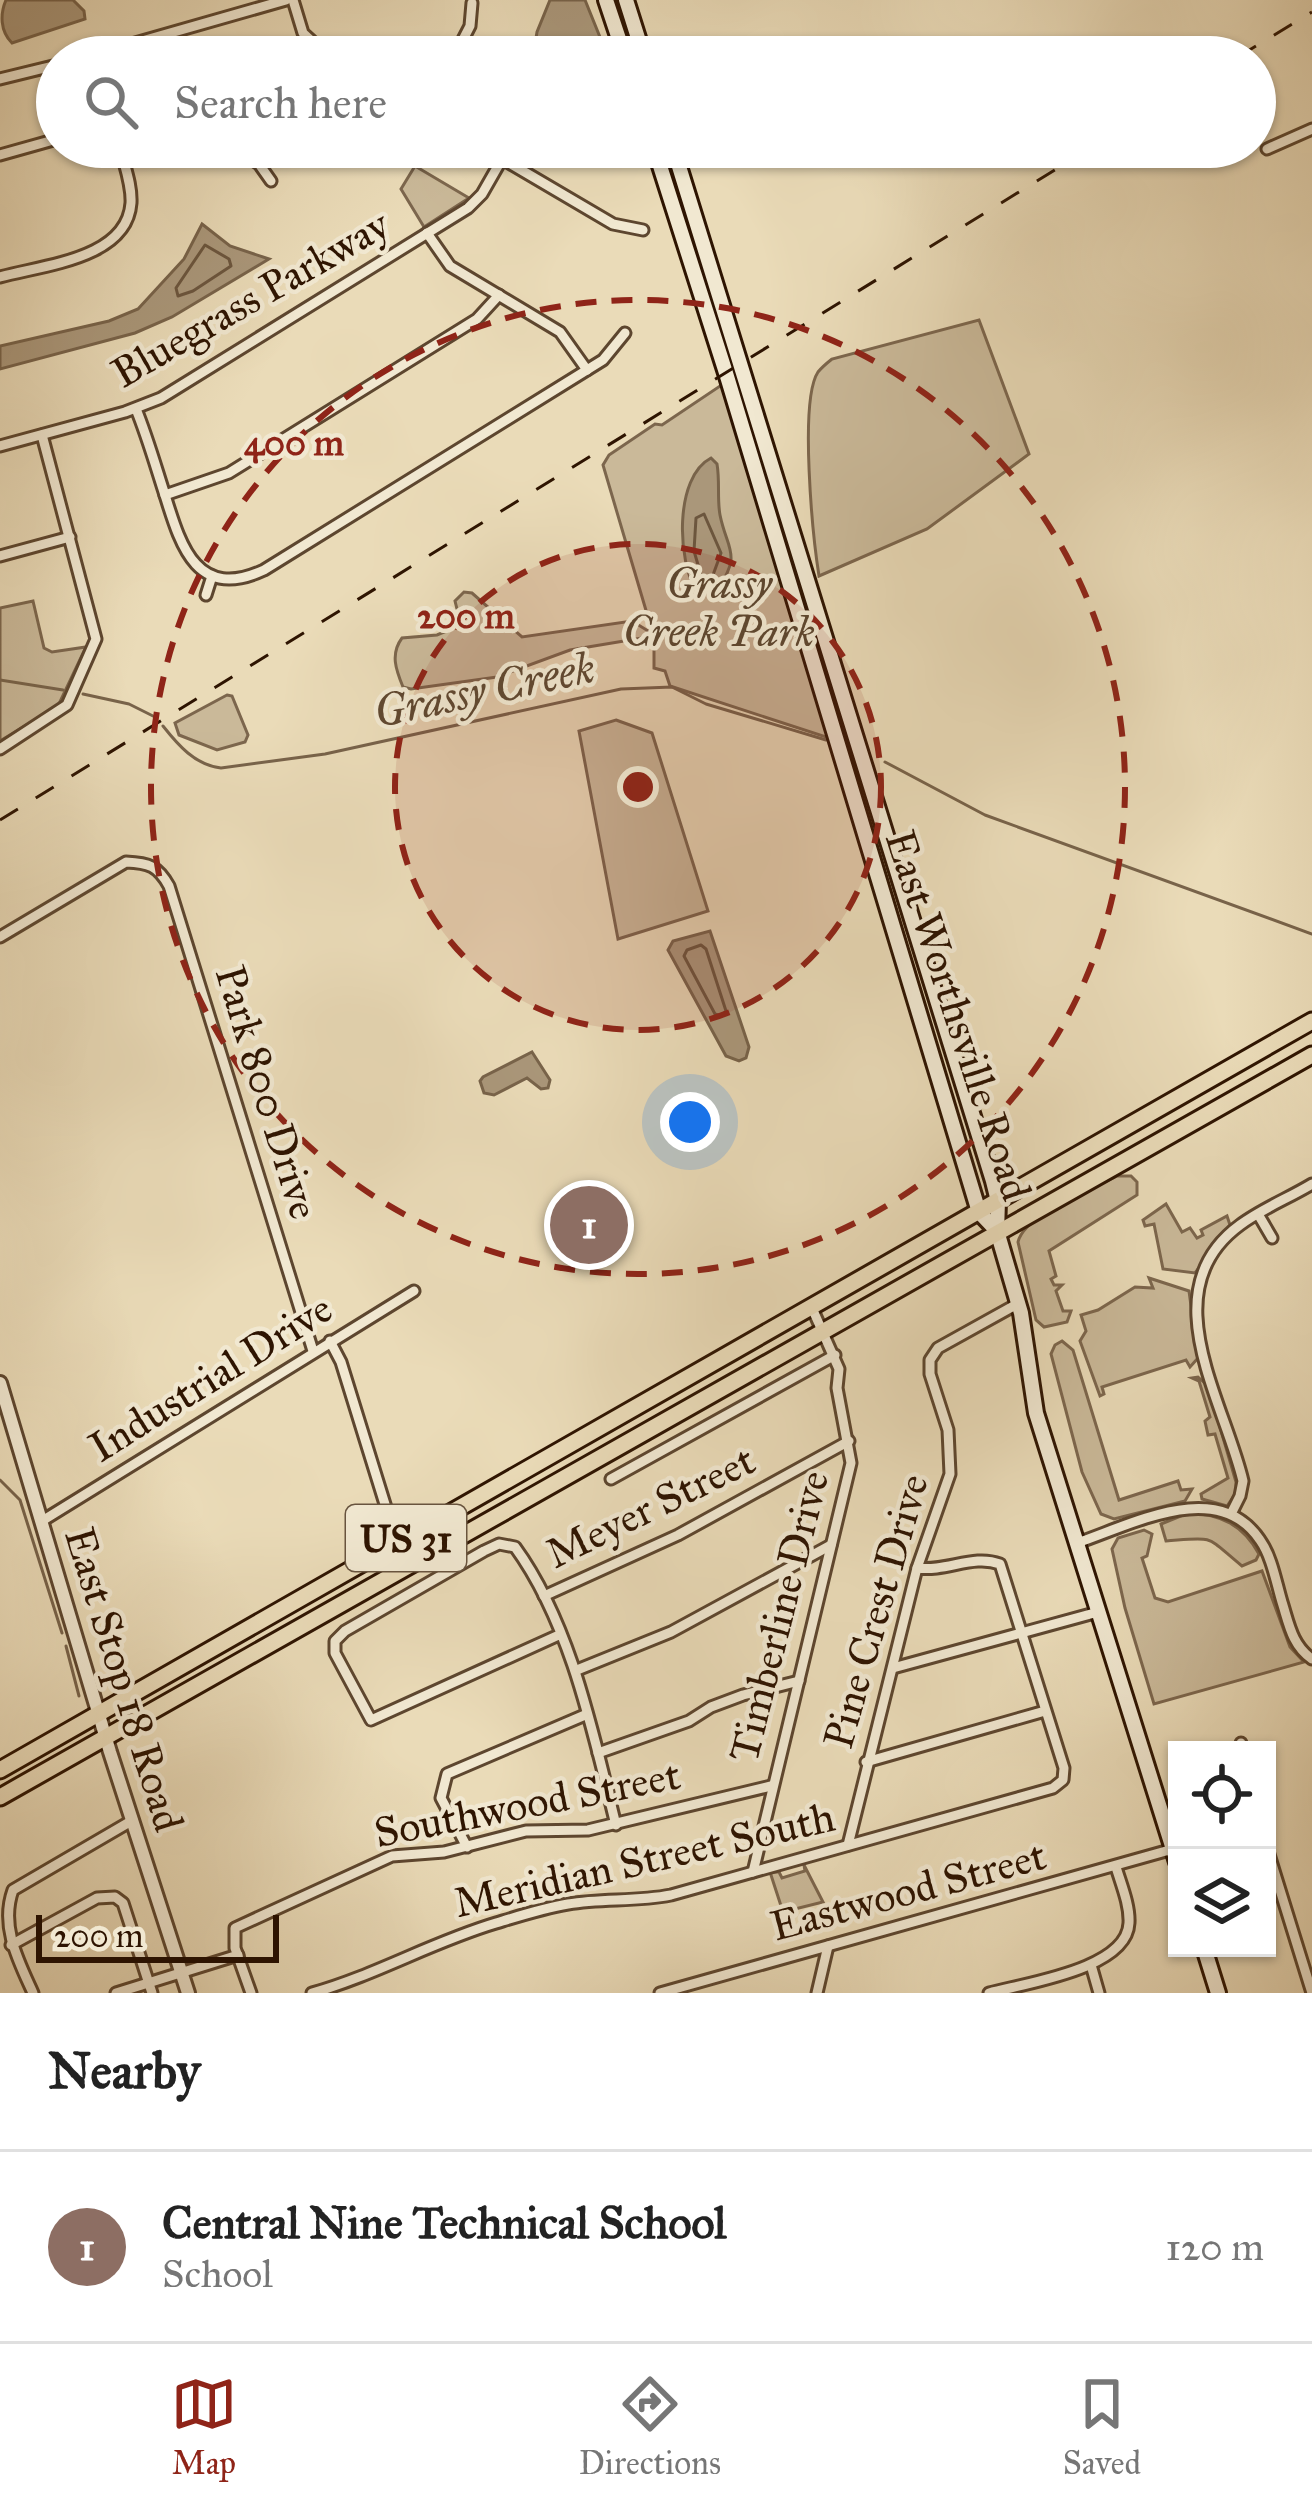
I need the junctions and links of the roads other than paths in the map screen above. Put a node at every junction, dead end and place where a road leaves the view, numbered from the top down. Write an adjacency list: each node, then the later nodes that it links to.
1 (290, 0): 5 (street); 6 (street)
2 (606, 0): 8 (main road)
3 (626, 0): 9 (main road)
4 (472, 3): 7 (street)
5 (163, 36)
6 (306, 36)
7 (465, 36)
8 (618, 36)
9 (637, 36)
10 (36, 70): 11 (street)
11 (0, 79)
12 (1312, 129): 13 (street)
13 (1276, 145)
14 (36, 146): 15 (street)
15 (0, 155)
16 (125, 168): 25 (street)
17 (262, 168): 22 (street)
18 (496, 168): 24 (street, Bluegrass Parkway)
19 (517, 168): 23 (street)
20 (661, 168): 43 (main road, East Worthsville Road)
21 (679, 168): 42 (main road, East Worthsville Road)
22 (271, 181)
23 (643, 230)
24 (428, 233): 26 (street); 29 (street, Bluegrass Parkway)
25 (0, 277)
26 (499, 295): 28 (street); 32 (street)
27 (625, 333): 28 (street)
28 (587, 370): 35 (street)
29 (136, 409): 30 (street, Bluegrass Parkway); 32 (street)
30 (42, 435): 31 (street, Bluegrass Parkway); 33 (street)
31 (0, 446)
32 (165, 494): 35 (street)
33 (70, 537): 34 (street); 37 (street)
34 (0, 556)
35 (212, 576): 36 (street)
36 (206, 595)
37 (0, 749)
38 (0, 937): 52 (street, Park 800 Drive)
39 (1312, 1021): 42 (main road, US 31)
40 (1312, 1055): 45 (main road, US 31)
41 (1312, 1184): 44 (street)
42 (998, 1201): 43 (main road, US 31); 45 (main road, East Worthsville Road)
43 (979, 1212): 45 (main road, East Worthsville Road); 49 (main road, US 31)
44 (1258, 1214): 46 (street); 57 (street)
45 (997, 1231): 48 (main road); 50 (main road, US 31)
46 (1272, 1238)
47 (414, 1291): 51 (street, Industrial Drive)
48 (1019, 1303): 60 (main road); 62 (street, Pine Crest Drive)
49 (812, 1308): 50 (street, Timberline Drive); 59 (main road, US 31)
50 (823, 1330): 53 (street, Timberline Drive); 74 (main road, US 31)
51 (330, 1341): 52 (street, Industrial Drive); 59 (street)
52 (313, 1351): 58 (street, Industrial Drive)
53 (835, 1355): 55 (street, Timberline Drive); 56 (street)
54 (0, 1383): 58 (street, East Stop 18 Road)
55 (849, 1441): 61 (street, Timberline Drive); 63 (street, Meyer Street)
56 (610, 1479)
57 (1231, 1514): 60 (street); 67 (street)
58 (42, 1521): 72 (street, East Stop 18 Road)
59 (397, 1543): 72 (main road, US 31)
60 (1077, 1543): 64 (main road)
61 (831, 1545): 69 (street); 70 (street, Timberline Drive)
62 (916, 1568): 66 (street); 68 (street, Pine Crest Drive)
63 (544, 1596): 65 (street); 65 (street, Meyer Street)
64 (1098, 1612): 66 (street); 84 (main road)
65 (561, 1634): 69 (street)
66 (1024, 1634): 68 (street); 71 (street)
67 (1312, 1659)
68 (892, 1668): 76 (street, Pine Crest Drive)
69 (577, 1670): 73 (street)
70 (799, 1682): 75 (street); 78 (street, Timberline Drive)
71 (1045, 1711): 76 (street); 82 (street, Meridian Street South)
72 (99, 1713): 74 (street, East Stop 18 Road); 77 (main road, US 31)
73 (585, 1715): 75 (street); 83 (street)
74 (106, 1738): 79 (main road, US 31); 80 (street, East Stop 18 Road)
75 (598, 1753): 81 (street)
76 (866, 1762): 82 (street, Pine Crest Drive)
77 (0, 1770)
78 (771, 1786): 81 (street, Southwood Street); 88 (street, Timberline Drive)
79 (0, 1797)
80 (133, 1820): 89 (street); 94 (street, East Stop 18 Road)
81 (616, 1825): 83 (street, Southwood Street)
82 (848, 1845): 88 (street, Meridian Street South)
83 (467, 1846): 91 (street, Southwood Street)
84 (1173, 1849)
85 (1267, 1849): 107 (street)
86 (1168, 1857): 87 (street, Eastwood Street)
87 (1116, 1867): 90 (street, Eastwood Street); 93 (street)
88 (753, 1872): 101 (street, Meridian Street South)
89 (11, 1945): 95 (street); 97 (street)
90 (828, 1946): 96 (street, Eastwood Street); 103 (street)
91 (238, 1955): 94 (street); 100 (street)
92 (1207, 1957): 106 (main road)
93 (1091, 1965): 104 (street); 105 (street)
94 (182, 1973): 95 (street); 99 (street, East Stop 18 Road)
95 (151, 1988): 98 (street)
96 (697, 1988): 102 (street, Eastwood Street)
97 (33, 1993)
98 (116, 1993)
99 (188, 1993)
100 (251, 1993)
101 (312, 1993)
102 (660, 1993)
103 (817, 1993)
104 (989, 1993)
105 (1099, 1993)
106 (1218, 1993)
107 (1312, 1993)

